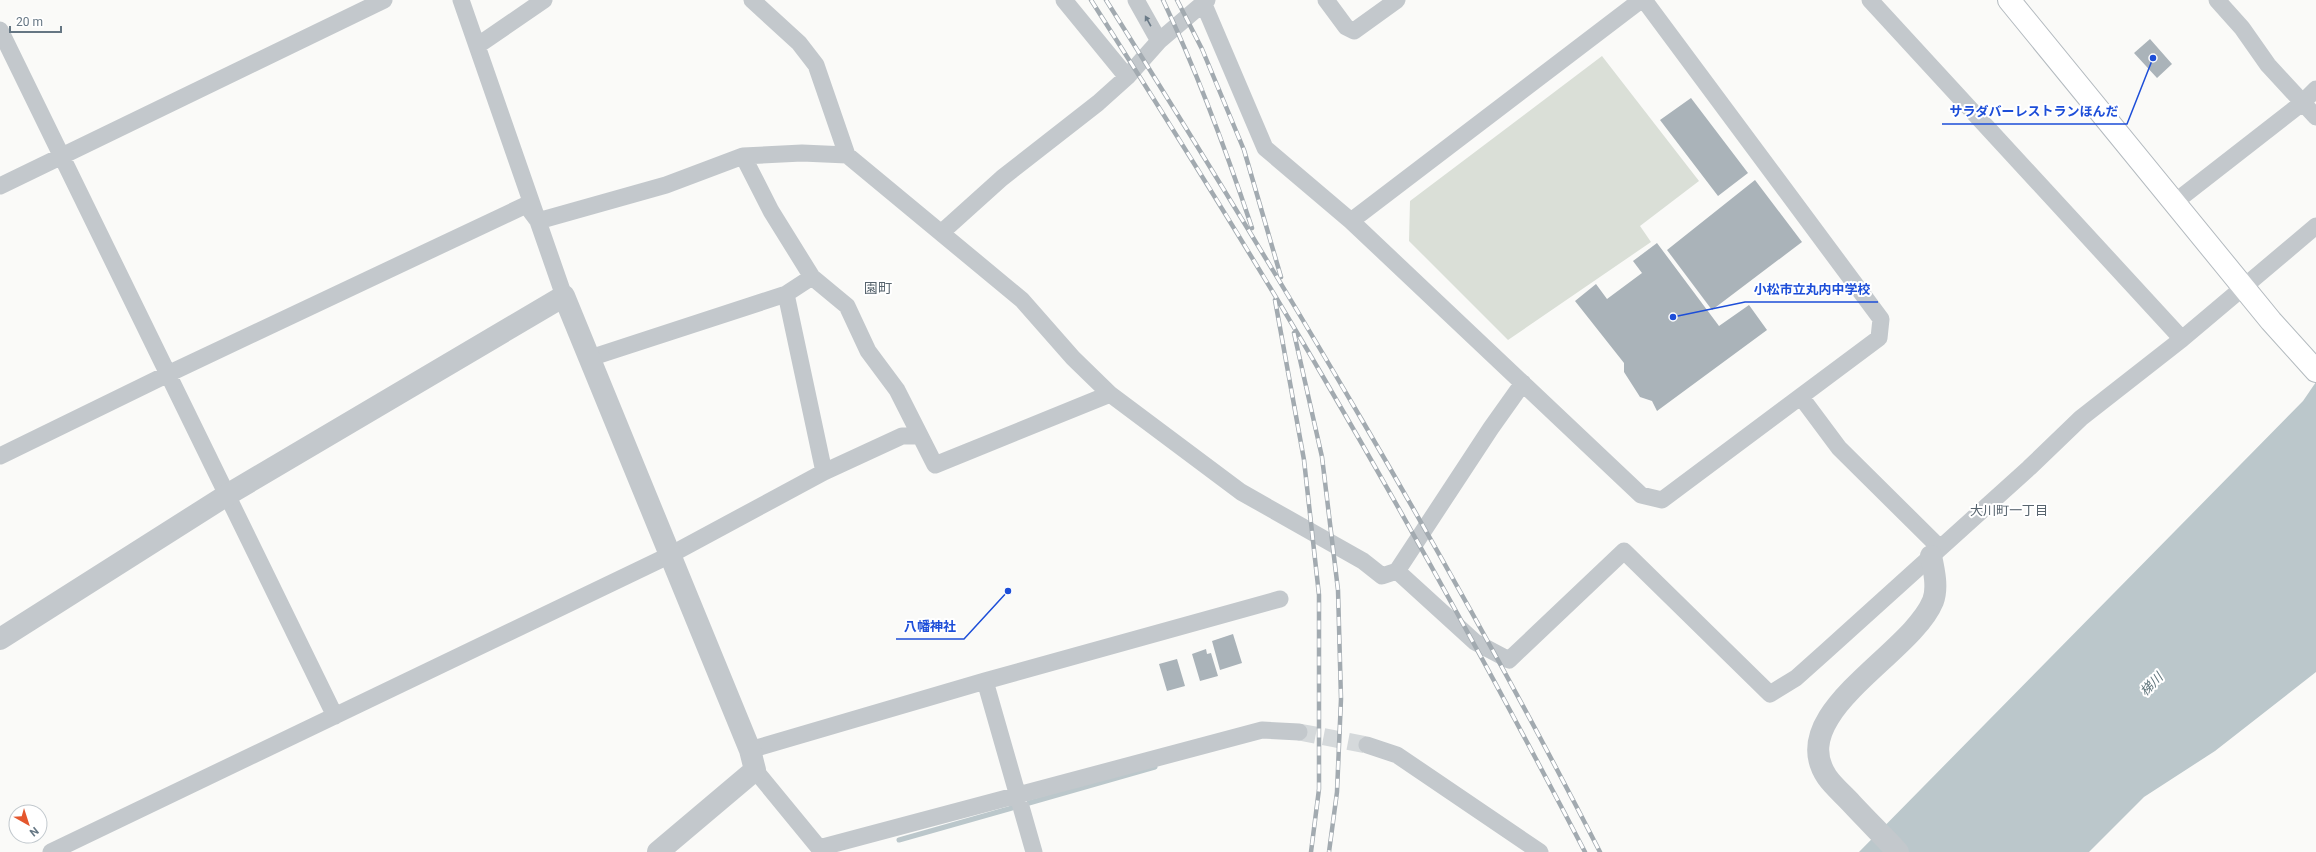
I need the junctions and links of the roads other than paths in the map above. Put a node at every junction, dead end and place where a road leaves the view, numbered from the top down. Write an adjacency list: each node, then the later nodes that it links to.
1 (384, 0): 23 (street)
2 (461, 0): 17 (street)
3 (544, 0): 17 (street)
4 (752, 0): 22 (street)
5 (1064, 0): 18 (street)
6 (1136, 0): 16 (street, one-way to 6)
7 (1326, 0): 8 (street)
8 (1397, 0)
9 (1641, 0): 28 (street)
10 (1644, 0): 41 (street)
11 (1870, 0): 35 (street)
12 (2009, 0): 26 (main road)
13 (2217, 0): 20 (street)
14 (1204, 1): 16 (street); 28 (street)
15 (0, 30): 23 (street)
16 (1159, 41): 18 (street)
17 (477, 46): 27 (street)
18 (1127, 77): 30 (street)
19 (2316, 88): 20 (street)
20 (2302, 103): 21 (street); 26 (street)
21 (2316, 117)
22 (847, 155): 24 (street); 30 (street)
23 (62, 156): 25 (street); 38 (street)
24 (743, 156): 27 (street); 31 (street)
25 (0, 186)
26 (2175, 202): 32 (main road)
27 (538, 221): 34 (street); 38 (street)
28 (1351, 221): 39 (street)
29 (2316, 226): 32 (street)
30 (942, 232): 40 (street)
31 (812, 278): 33 (street); 42 (street)
32 (2244, 287): 35 (street); 37 (main road)
33 (786, 294): 36 (street); 44 (street)
34 (564, 296): 36 (street); 45 (street)
35 (2182, 339): 46 (street)
36 (590, 358): 47 (street)
37 (2316, 371)
38 (168, 374): 43 (street); 45 (street)
39 (1524, 383): 41 (street); 48 (street)
40 (1110, 394): 42 (street); 48 (street)
41 (1801, 398): 46 (street)
42 (920, 436): 44 (street)
43 (0, 456)
44 (824, 472): 47 (street)
45 (227, 496): 50 (street); 52 (street)
46 (1936, 552): 48 (street); 61 (street)
47 (670, 555): 52 (street); 55 (street)
48 (1397, 571)
49 (1280, 600): 51 (street)
50 (0, 639)
51 (985, 682): 55 (street); 56 (street)
52 (335, 716): 57 (street)
53 (1299, 732): 56 (street)
54 (1367, 745): 60 (street)
55 (753, 760): 56 (street); 58 (street)
56 (1018, 794): 59 (street)
57 (51, 852)
58 (658, 852)
59 (1034, 852)
60 (1540, 852)
61 (1898, 852)

